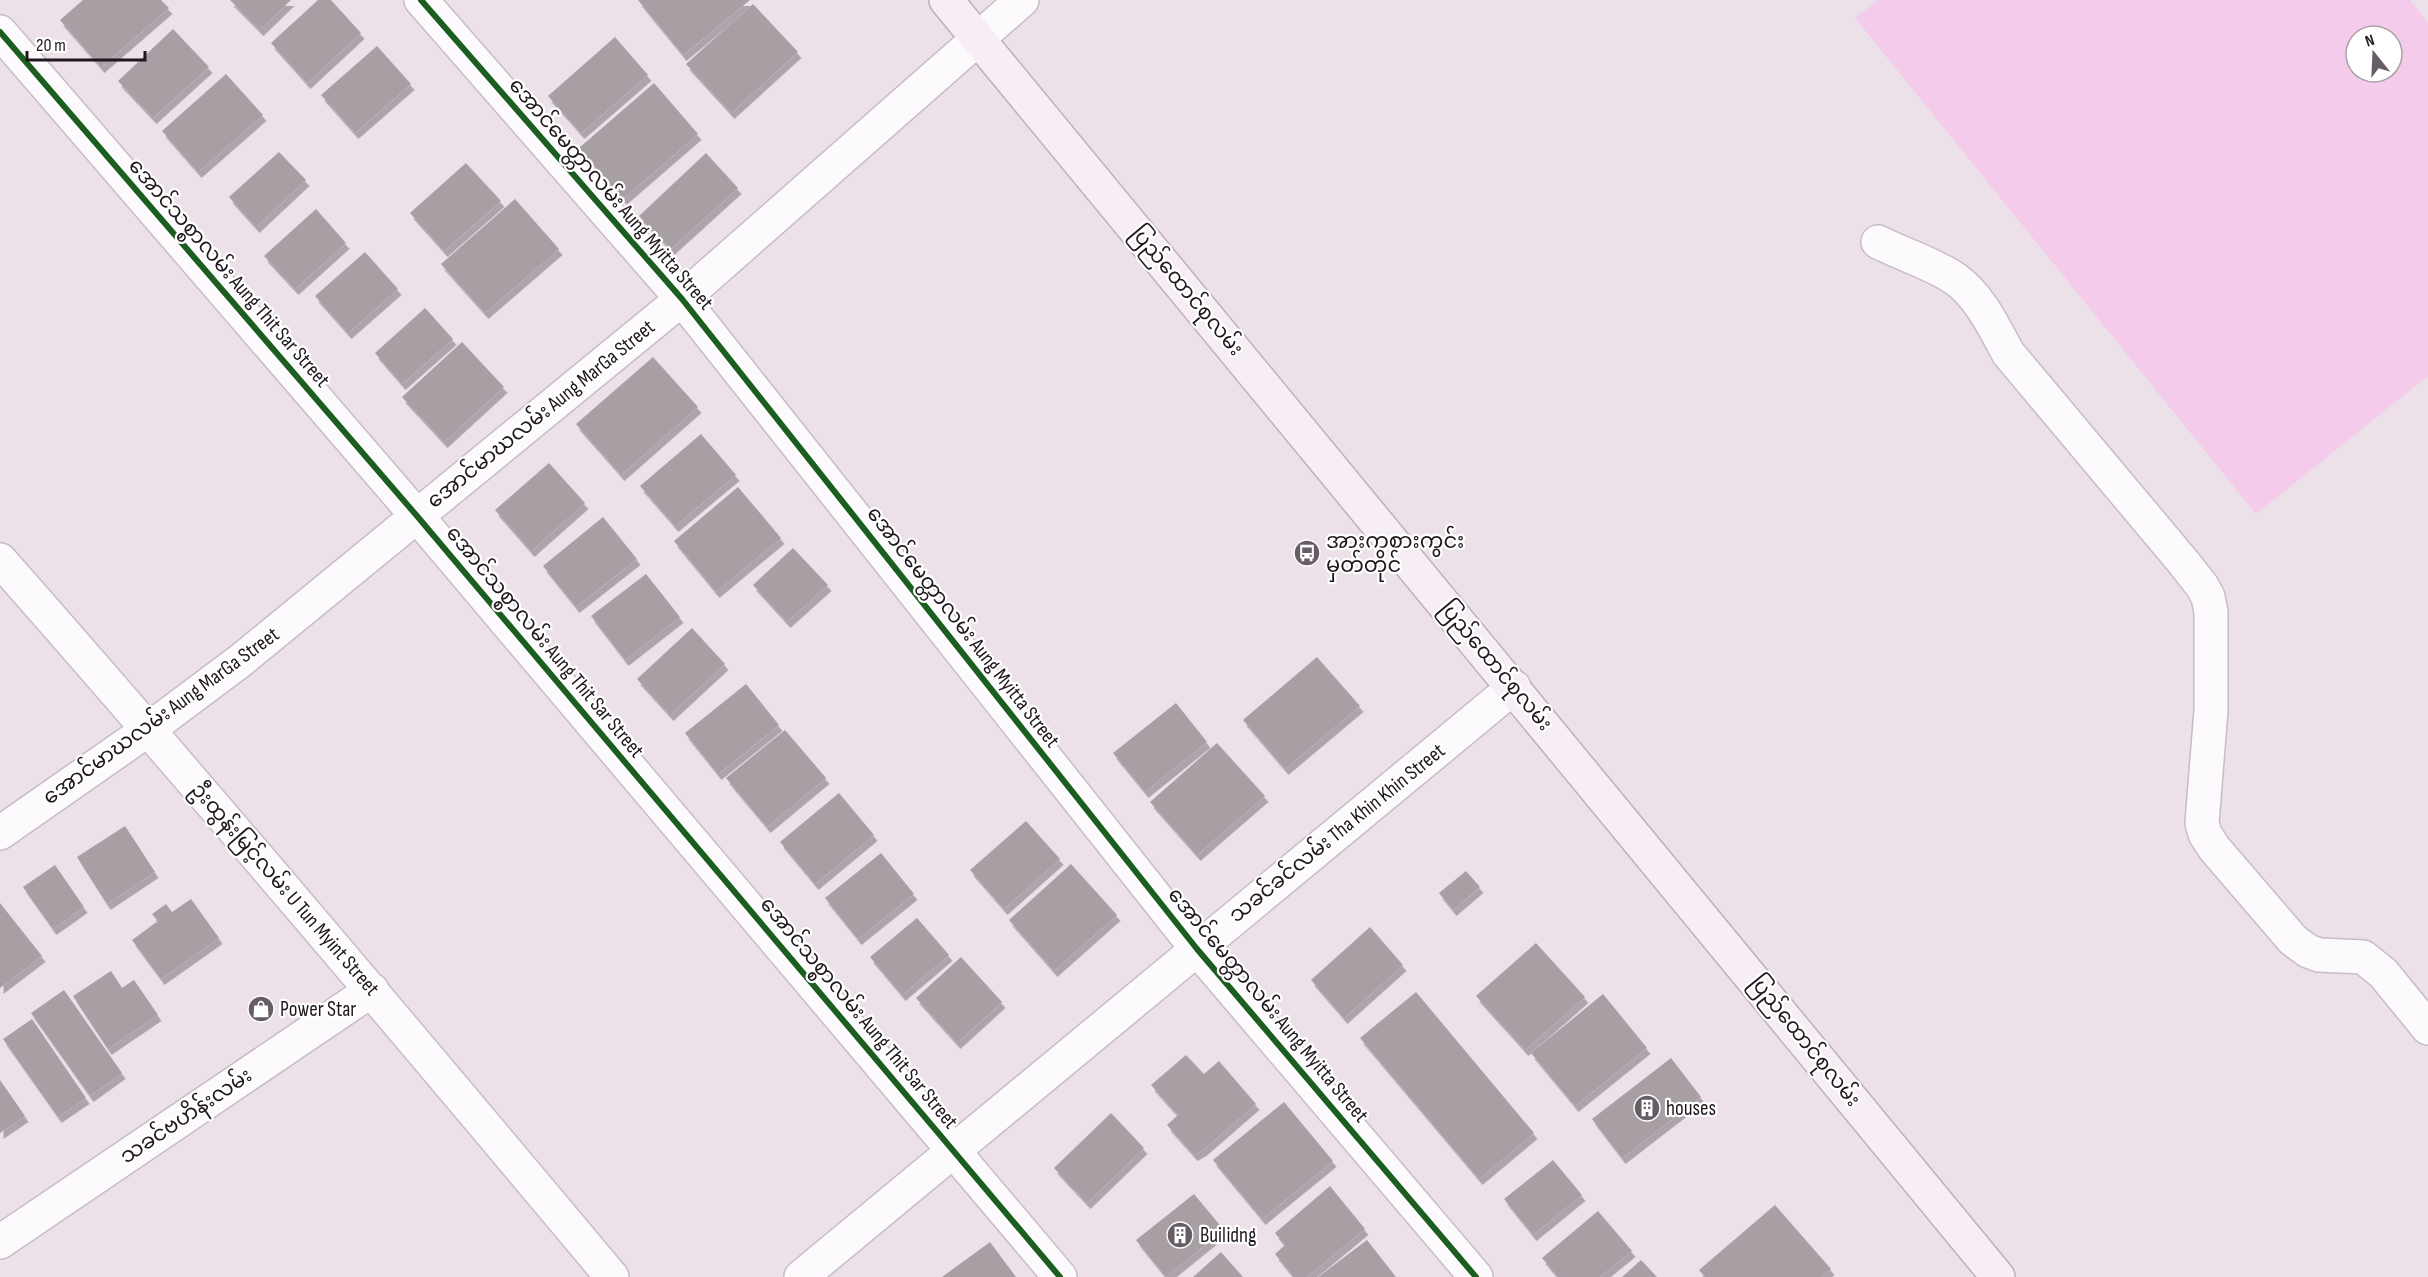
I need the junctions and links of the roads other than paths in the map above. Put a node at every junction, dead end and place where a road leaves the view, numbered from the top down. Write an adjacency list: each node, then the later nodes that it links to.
1 (422, 0): 7 (street, အောင်မေတ္တာလမ်း Aung Myitta Street)
2 (946, 0): 5 (main road, ပြည်ထောင်စုလမ်း)
3 (1022, 0): 5 (street, အောင်မာဃလမ်း Aung MarGa Street)
4 (0, 33): 8 (street, အောင်သစ္စာလမ်း Aung Thit Sar Street)
5 (977, 38): 7 (street, အောင်မာဃလမ်း Aung MarGa Street); 10 (main road, ပြည်ထောင်စုလမ်း)
6 (1878, 242): 15 (street)
7 (682, 299): 8 (street, အောင်မာဃလမ်း Aung MarGa Street); 13 (street, အောင်မေတ္တာလမ်း Aung Myitta Street)
8 (417, 516): 11 (street, အောင်မာဃလမ်း Aung MarGa Street); 16 (street, အောင်သစ္စာလမ်း Aung Thit Sar Street)
9 (0, 560): 11 (street, ဦးထွန်းမြင့်လမ်း U Tun Myint Street)
10 (1514, 687): 13 (street, သခင်ခင်လမ်း Tha Khin Khin Street); 22 (main road, ပြည်ထောင်စုလမ်း)
11 (149, 729): 12 (street, အောင်မာဃလမ်း Aung MarGa Street); 14 (street, ဦးထွန်းမြင့်လမ်း U Tun Myint Street)
12 (0, 833)
13 (1197, 949): 16 (street, သခင်ခင်လမ်း Tha Khin Khin Street); 21 (street, အောင်မေတ္တာလမ်း Aung Myitta Street)
14 (372, 990): 17 (street, သခင်ဗဟိန်းလမ်း); 18 (street, ဦးထွန်းမြင့်လမ်း U Tun Myint Street)
15 (2428, 1028)
16 (953, 1149): 19 (street, သခင်ခင်လမ်း Tha Khin Khin Street); 20 (street, အောင်သစ္စာလမ်း Aung Thit Sar Street)
17 (0, 1242)
18 (612, 1277)
19 (801, 1277)
20 (1060, 1277)
21 (1476, 1277)
22 (1998, 1277)

